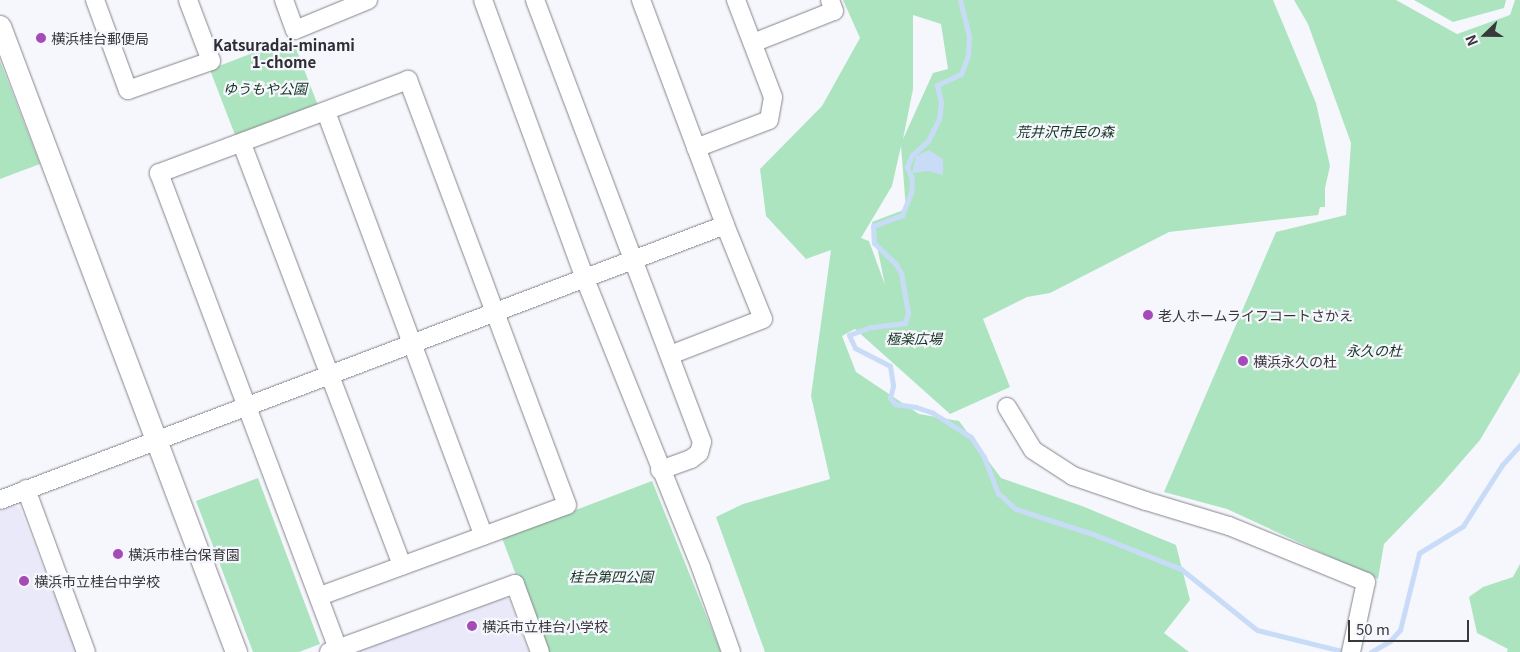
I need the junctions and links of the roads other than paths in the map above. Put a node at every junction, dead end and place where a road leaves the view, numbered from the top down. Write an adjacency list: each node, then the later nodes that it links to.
1 (94, 0): 2 (street)
2 (188, 0)
3 (284, 0): 4 (street)
4 (368, 0)
5 (483, 0): 17 (street)
6 (535, 0): 16 (street)
7 (641, 0): 14 (street)
8 (736, 0): 11 (street)
9 (830, 0): 11 (street)
10 (0, 26): 24 (street)
11 (753, 43): 14 (street)
12 (326, 112): 13 (street); 18 (street); 19 (street)
13 (242, 144): 21 (street); 22 (street)
14 (696, 148): 15 (street)
15 (725, 224): 16 (street); 20 (street)
16 (634, 259): 17 (street); 20 (street)
17 (585, 278): 18 (street); 25 (street)
18 (496, 312): 19 (street); 28 (street)
19 (414, 344): 21 (street); 28 (street)
20 (670, 355): 25 (street)
21 (330, 376): 22 (street); 29 (street)
22 (245, 406): 24 (street); 30 (street)
23 (1007, 408): 31 (street)
24 (156, 439): 26 (street); 34 (street)
25 (660, 470): 36 (street)
26 (26, 489): 27 (street); 33 (street)
27 (0, 500)
28 (484, 536): 29 (street)
29 (402, 566): 30 (street)
30 (320, 596): 32 (street)
31 (1352, 648)
32 (333, 650): 35 (street)
33 (86, 652)
34 (236, 652)
35 (540, 652)
36 (731, 652)

